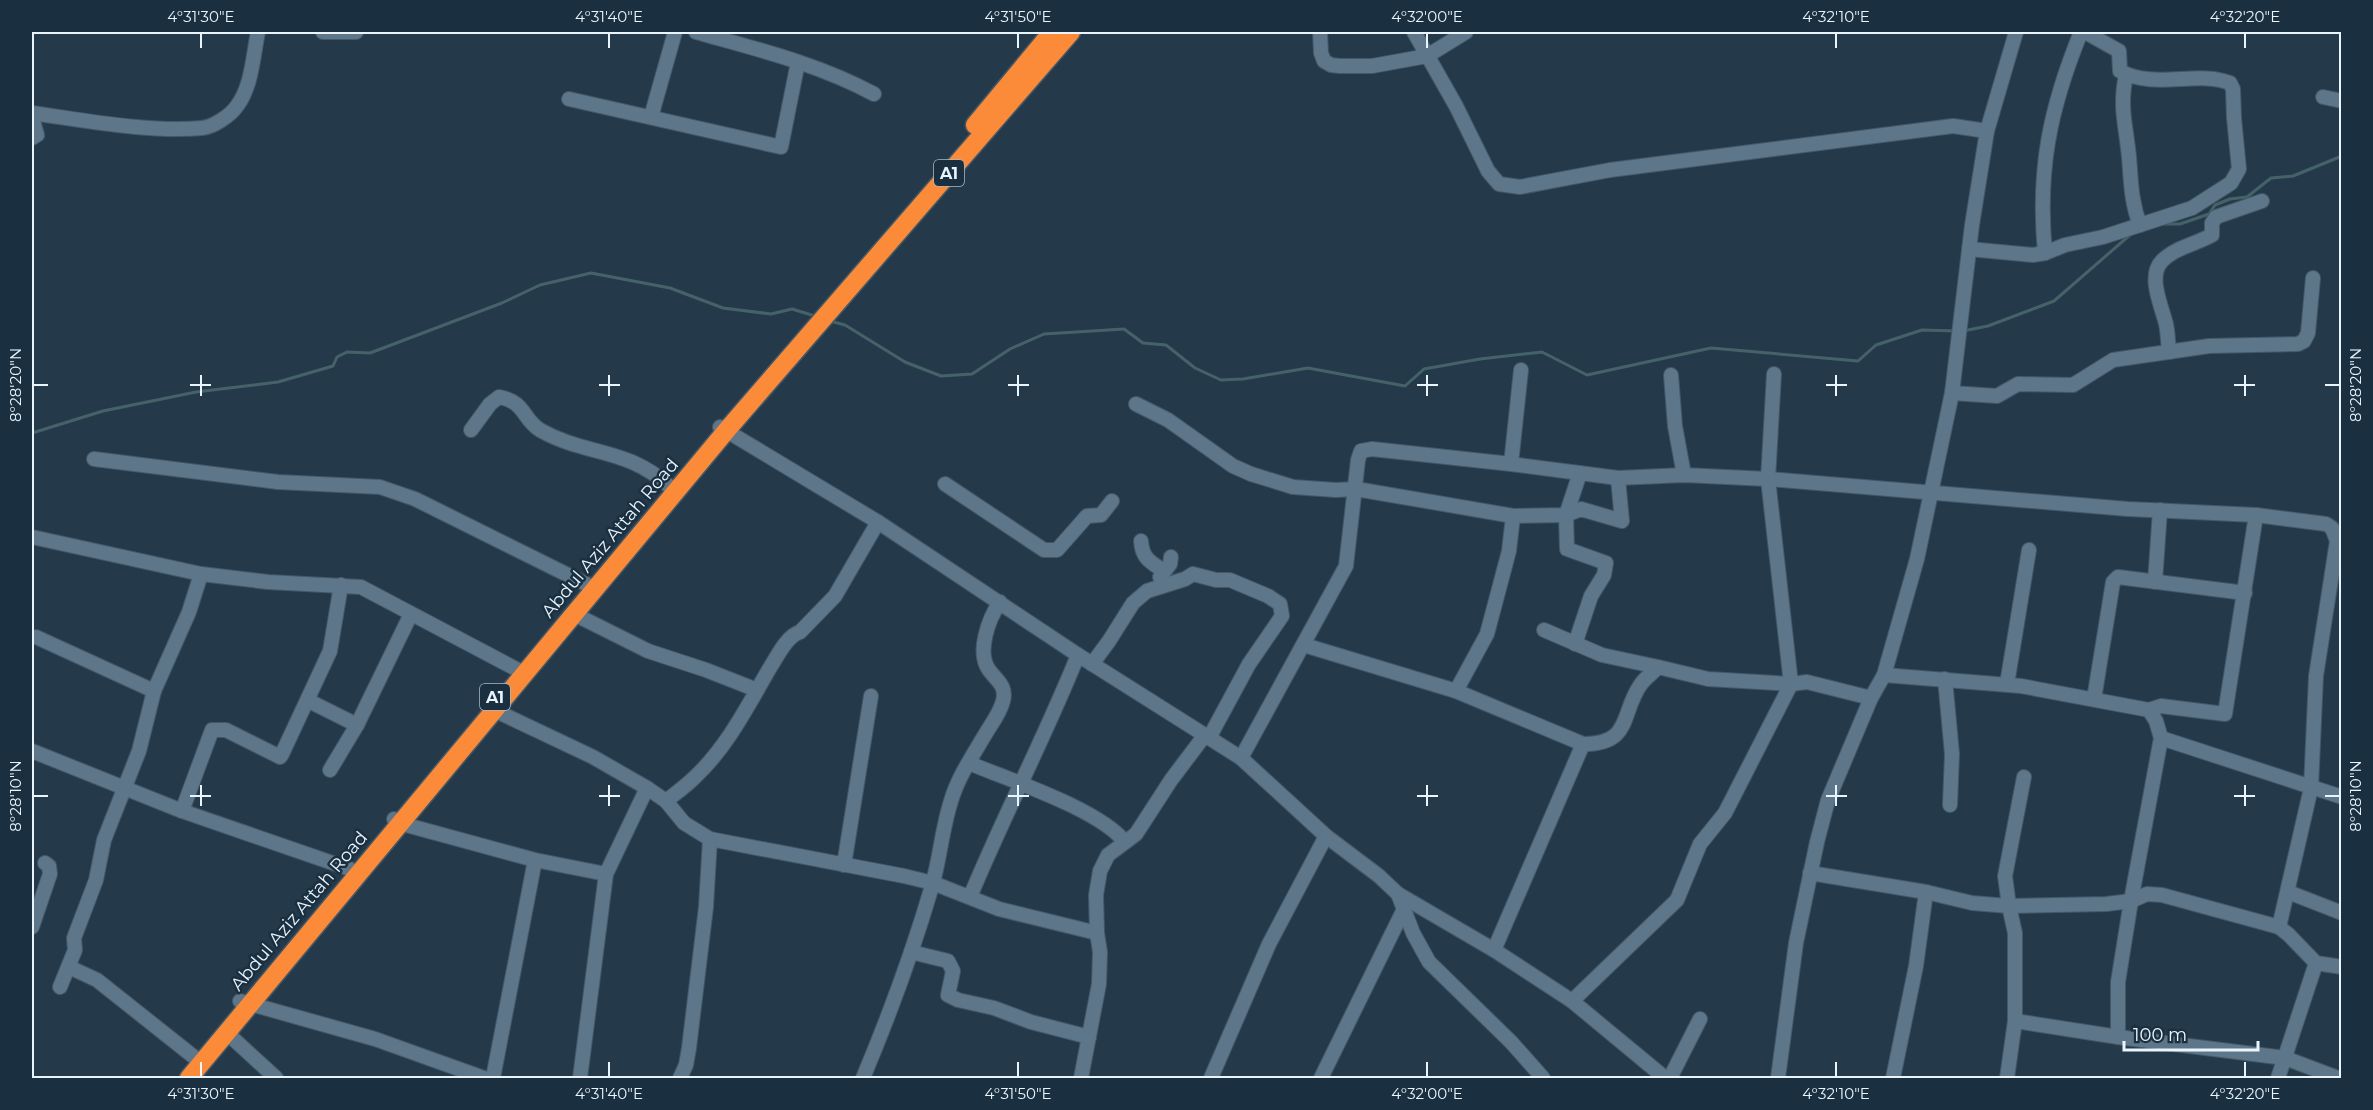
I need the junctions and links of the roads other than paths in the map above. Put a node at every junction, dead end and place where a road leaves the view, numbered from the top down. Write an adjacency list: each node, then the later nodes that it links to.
1 (258, 32): 19 (street)
2 (323, 32): 3 (street)
3 (356, 32)
4 (675, 32): 20 (street)
5 (696, 32): 13 (street)
6 (1320, 32): 12 (street)
7 (1414, 32): 12 (street)
8 (1466, 32): 12 (street)
9 (2016, 32): 21 (street)
10 (2083, 32): 14 (street); 26 (street)
11 (1059, 33): 35 (highway, Abdul Aziz Attah Road / A1)
12 (1427, 56): 21 (street)
13 (798, 62): 15 (street); 20 (street)
14 (2126, 75): 24 (street); 24 (street)
15 (874, 94)
16 (2324, 97): 18 (street)
17 (569, 99): 20 (street)
18 (2342, 101)
19 (32, 115): 22 (street)
20 (651, 117)
21 (1987, 131): 25 (street)
22 (32, 138)
23 (2262, 201): 28 (street)
24 (2140, 225): 26 (street)
25 (1969, 249): 26 (street); 32 (street)
26 (2045, 253)
27 (2313, 278): 28 (street)
28 (2169, 352): 32 (street)
29 (1521, 370): 37 (street)
30 (1774, 374): 41 (street)
31 (1671, 375): 39 (street)
32 (1952, 393): 45 (street)
33 (1136, 404): 44 (street)
34 (471, 429): 43 (street)
35 (723, 429): 43 (highway, Abdul Aziz Attah Road / A1); 51 (street); 64 (highway, Abdul Aziz Attah Road / A1)
36 (94, 459): 60 (street)
37 (1511, 464): 38 (street); 44 (street)
38 (1580, 473): 40 (street); 48 (street)
39 (1684, 475): 40 (street); 41 (street)
40 (1618, 478): 48 (street)
41 (1768, 479): 45 (street); 76 (street)
42 (945, 484): 46 (street)
43 (670, 487): 60 (highway, Abdul Aziz Attah Road / A1)
44 (1356, 489): 50 (street); 69 (street)
45 (1930, 492): 47 (street); 74 (street)
46 (1112, 501)
47 (2160, 510): 49 (street); 58 (street)
48 (1566, 514): 50 (street); 68 (street)
49 (2256, 515): 62 (street); 99 (street)
50 (1513, 516): 80 (street)
51 (878, 522): 63 (street); 78 (street)
52 (32, 537): 57 (street)
53 (1141, 541): 56 (street)
54 (2029, 550): 77 (street)
55 (1171, 556): 56 (street)
56 (1164, 571): 61 (street)
57 (201, 573): 59 (street); 79 (street)
58 (2155, 582): 62 (street); 83 (street)
59 (341, 585): 65 (street); 84 (street)
60 (588, 585): 73 (highway, Abdul Aziz Attah Road / A1)
61 (1156, 587): 71 (street); 88 (street)
62 (2245, 593): 86 (street)
63 (1000, 602): 70 (street); 93 (street)
64 (574, 614): 78 (street); 85 (highway, Abdul Aziz Attah Road / A1)
65 (411, 615): 73 (street); 87 (street)
66 (1544, 630): 68 (street)
67 (36, 637): 79 (street)
68 (1575, 644): 72 (street)
69 (1304, 645): 80 (street); 92 (street)
70 (1078, 655): 71 (street); 96 (street)
71 (1092, 664): 88 (street)
72 (1658, 667): 76 (street); 90 (street)
73 (518, 670): 104 (highway, Abdul Aziz Attah Road / A1)
74 (1884, 675): 75 (street); 82 (street)
75 (1945, 679): 77 (street); 102 (street)
76 (1791, 684): 82 (street); 132 (street)
77 (2007, 684): 83 (street)
78 (757, 690): 101 (street)
79 (154, 691): 97 (street)
80 (1456, 691): 90 (street)
81 (872, 696): 110 (street)
82 (1870, 698): 112 (street)
83 (2094, 699): 86 (street)
84 (309, 701): 87 (street); 103 (street)
85 (494, 710): 98 (street); 104 (highway, Abdul Aziz Attah Road / A1)
86 (2149, 710): 89 (street)
87 (357, 725): 94 (street)
88 (1207, 737): 92 (street); 107 (street)
89 (2161, 738): 99 (street); 119 (street)
90 (1583, 744): 126 (street)
91 (32, 751): 97 (street)
92 (1241, 758): 105 (street)
93 (969, 763): 96 (street); 114 (street)
94 (330, 770)
95 (2024, 777): 120 (street)
96 (1020, 784): 107 (street); 118 (street)
97 (123, 788): 103 (street); 129 (street)
98 (647, 788): 101 (street); 113 (street)
99 (2311, 788): 100 (street); 116 (street)
100 (2342, 797)
101 (666, 801): 106 (street)
102 (1950, 806)
103 (182, 811): 111 (street)
104 (396, 821): 108 (street); 111 (highway, Abdul Aziz Attah Road / A1); 133 (highway, Abdul Aziz Attah Road / A1)
105 (1326, 836): 117 (street); 150 (street)
106 (710, 840): 110 (street); 147 (street)
107 (1125, 842): 125 (street)
108 (535, 861): 113 (street); 145 (street)
109 (45, 863): 123 (street)
110 (844, 865): 114 (street)
111 (350, 869): 133 (highway, Abdul Aziz Attah Road / A1)
112 (1810, 873): 115 (street); 155 (street)
113 (606, 874): 146 (street)
114 (933, 883): 118 (street); 127 (street)
115 (1926, 892): 120 (street); 156 (street)
116 (2288, 892): 122 (street); 124 (street)
117 (1398, 894): 121 (street); 126 (street)
118 (970, 897): 125 (street)
119 (2131, 901): 120 (street); 124 (street); 138 (street)
120 (2008, 906): 135 (street)
121 (1404, 909): 151 (street); 152 (street)
122 (2342, 912)
123 (32, 927)
124 (2278, 927): 128 (street)
125 (1097, 933): 137 (street)
126 (1494, 950): 132 (street)
127 (911, 952): 137 (street); 148 (street)
128 (2316, 963): 130 (street); 140 (street)
129 (69, 967): 131 (street); 139 (street)
130 (2342, 967)
131 (60, 987)
132 (1572, 1001): 153 (street)
133 (244, 1002): 136 (highway, Abdul Aziz Attah Road / A1); 139 (highway, Abdul Aziz Attah Road / A1); 144 (street)
134 (1700, 1018): 154 (street)
135 (2015, 1021): 138 (street); 157 (street)
136 (227, 1033): 142 (highway, Abdul Aziz Attah Road / A1); 143 (street)
137 (1089, 1037): 149 (street)
138 (2118, 1037): 140 (street)
139 (194, 1057): 141 (highway, Abdul Aziz Attah Road / A1)
140 (2285, 1058): 158 (street); 159 (street)
141 (177, 1078)
142 (189, 1078)
143 (276, 1078)
144 (484, 1078)
145 (493, 1078)
146 (580, 1078)
147 (680, 1078)
148 (863, 1078)
149 (1081, 1078)
150 (1211, 1078)
151 (1321, 1078)
152 (1543, 1078)
153 (1665, 1078)
154 (1670, 1078)
155 (1778, 1078)
156 (1893, 1078)
157 (2007, 1078)
158 (2278, 1078)
159 (2337, 1078)

